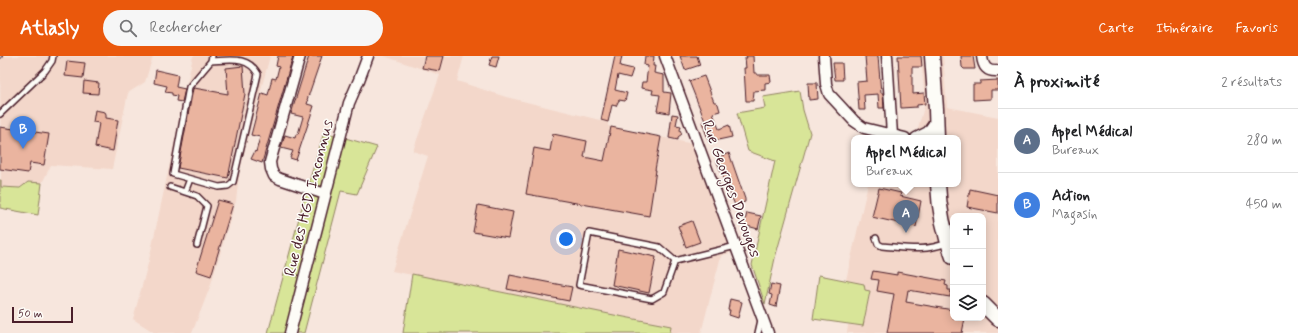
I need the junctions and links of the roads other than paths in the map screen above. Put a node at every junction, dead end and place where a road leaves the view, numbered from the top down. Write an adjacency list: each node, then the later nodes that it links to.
1 (53, 56): 13 (lane)
2 (300, 56): 22 (street)
3 (362, 56): 12 (street, Rue des HGD Inconnus)
4 (368, 56): 12 (street, Rue des HGD Inconnus)
5 (665, 56): 26 (street, Rue Georges Devouges)
6 (824, 56): 15 (street)
7 (887, 56): 15 (street)
8 (932, 56): 14 (street)
9 (982, 56): 11 (street)
10 (211, 59): 18 (lane); 18 (lane)
11 (998, 71)
12 (362, 72): 22 (street, Rue des HGD Inconnus)
13 (0, 114)
14 (936, 121): 16 (street); 17 (street)
15 (892, 135)
16 (922, 135)
17 (937, 135)
18 (190, 178): 21 (lane)
19 (170, 187): 21 (lane)
20 (938, 187): 24 (street)
21 (185, 192): 25 (lane)
22 (325, 194): 32 (street, Rue des HGD Inconnus)
23 (876, 238): 24 (lane)
24 (948, 242): 27 (street)
25 (197, 245)
26 (736, 246): 28 (lane); 30 (street, Rue Georges Devouges)
27 (950, 249)
28 (676, 261): 28 (lane)
29 (986, 307): 31 (street)
30 (762, 315): 33 (lane); 34 (street, Rue Georges Devouges)
31 (998, 319)
32 (290, 333)
33 (758, 333)
34 (768, 333)

